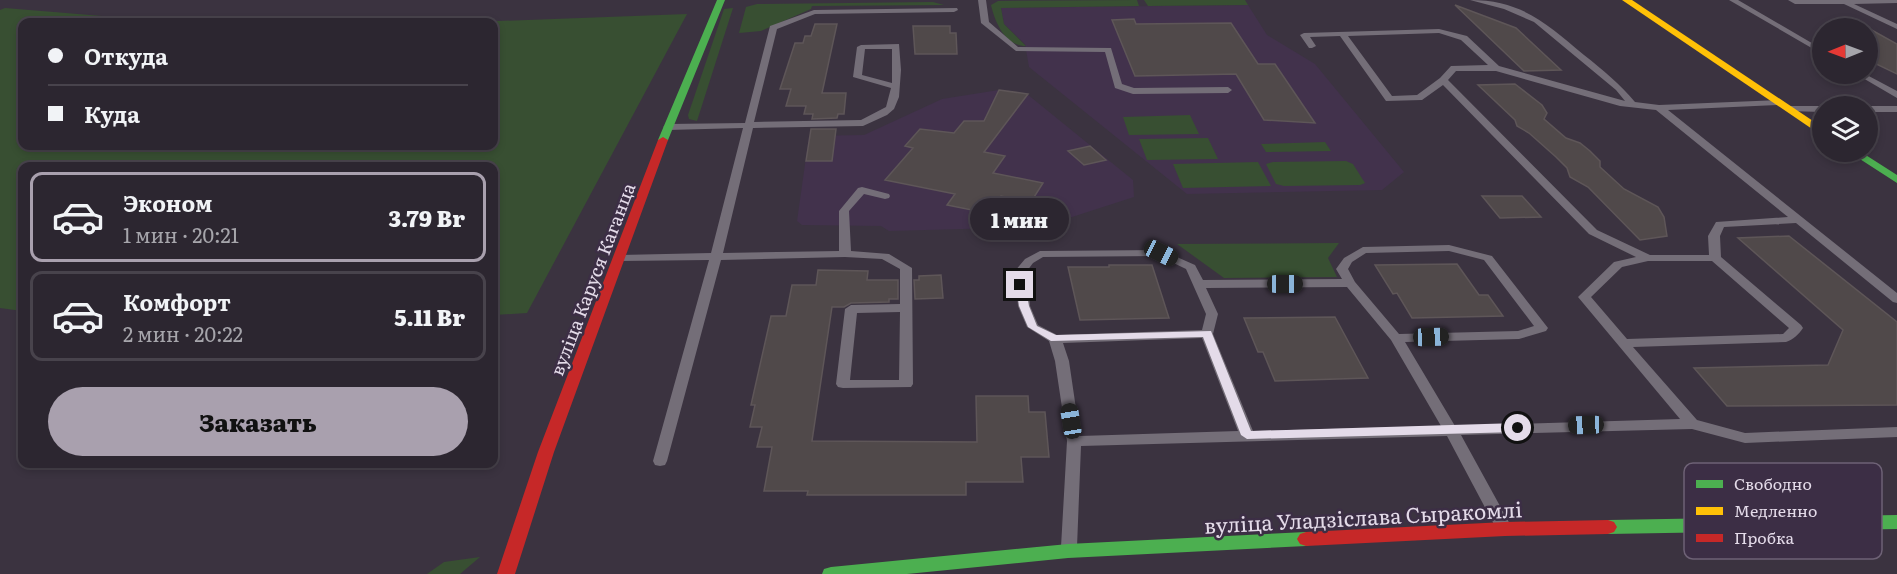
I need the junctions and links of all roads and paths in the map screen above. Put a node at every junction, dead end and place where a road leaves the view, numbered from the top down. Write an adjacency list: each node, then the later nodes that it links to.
1 (721, 0): 28 (street, вуліца Каруся Каганца)
2 (982, 0): 18 (lane)
3 (1473, 0): 20 (lane)
4 (1626, 0): 21 (street)
5 (1733, 0): 13 (lane)
6 (1792, 0): 8 (lane)
7 (1897, 1): 8 (lane)
8 (1844, 2): 10 (lane)
9 (954, 10): 26 (lane)
10 (1897, 27)
11 (1343, 35): 12 (lane); 14 (lane); 15 (lane)
12 (1312, 46)
13 (1812, 46)
14 (1496, 68): 15 (lane); 20 (lane)
15 (1443, 80): 36 (lane)
16 (1878, 84): 19 (lane)
17 (895, 86): 17 (lane); 26 (lane)
18 (1228, 90)
19 (1897, 95)
20 (1632, 104): 22 (lane)
21 (1784, 105): 22 (lane); 23 (lane); 27 (street)
22 (1659, 108): 32 (lane)
23 (1812, 108)
24 (1878, 109): 25 (lane)
25 (1897, 110)
26 (748, 124): 28 (lane); 34 (lane)
27 (1812, 124)
28 (669, 127): 35 (street, вуліца Каруся Каганца)
29 (1869, 162): 30 (street)
30 (1897, 180)
31 (885, 196): 33 (lane)
32 (1797, 220): 37 (lane); 40 (lane)
33 (845, 254): 34 (lane); 41 (lane)
34 (716, 257): 35 (lane); 51 (lane)
35 (620, 258): 57 (street, вуліца Каруся Каганца)
36 (1648, 258): 37 (lane); 45 (lane)
37 (1715, 258): 45 (lane)
38 (1350, 283): 39 (lane); 43 (lane); 43 (lane)
39 (1198, 284): 42 (lane); 44 (lane)
40 (1897, 299)
41 (905, 308): 41 (lane)
42 (1207, 334): 44 (lane); 49 (lane)
43 (1396, 338): 47 (lane)
44 (1055, 339): 50 (lane)
45 (1622, 343): 46 (lane)
46 (1692, 424): 47 (lane); 48 (lane)
47 (1451, 430): 49 (lane); 55 (lane)
48 (1897, 432)
49 (1247, 435): 50 (lane)
50 (1074, 441): 56 (lane)
51 (660, 461)
52 (1882, 522): 53 (street, вуліца Уладзіслава Сыракомлі)
53 (1897, 522)
54 (1684, 526): 55 (street, вуліца Уладзіслава Сыракомлі)
55 (1505, 529): 56 (street, вуліца Уладзіслава Сыракомлі)
56 (1068, 551): 58 (street, вуліца Уладзіслава Сыракомлі)
57 (506, 574)
58 (831, 574)

